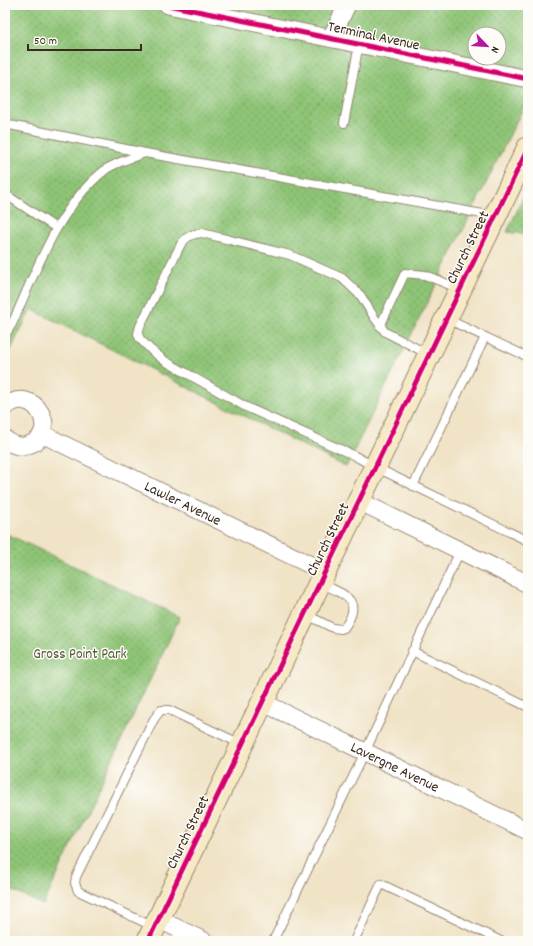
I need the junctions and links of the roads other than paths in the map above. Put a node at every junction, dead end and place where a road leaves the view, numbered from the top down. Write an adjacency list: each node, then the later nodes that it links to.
1 (168, 5): 3 (street, Terminal Avenue)
2 (347, 5): 3 (street)
3 (330, 38): 4 (street, Terminal Avenue)
4 (359, 44): 5 (street, Terminal Avenue); 6 (lane)
5 (528, 79)
6 (344, 123)
7 (5, 124): 9 (lane)
8 (528, 148): 11 (street, Church Street)
9 (144, 153): 11 (lane); 12 (lane)
10 (5, 194): 12 (lane)
11 (495, 216): 13 (street, Church Street)
12 (56, 228): 16 (lane)
13 (461, 289): 14 (street, Church Street); 15 (lane)
14 (446, 318): 17 (lane); 18 (street, Church Street)
15 (380, 326): 18 (lane); 23 (lane)
16 (5, 335)
17 (485, 337): 19 (lane); 24 (lane)
18 (429, 355): 23 (street, Church Street)
19 (528, 358)
20 (5, 408): 21 (street)
21 (42, 434): 22 (street); 28 (street, Lawler Avenue)
22 (5, 440)
23 (375, 467): 24 (lane); 25 (street, Church Street)
24 (413, 486): 26 (lane)
25 (359, 501): 27 (street); 28 (street, Church Street)
26 (528, 541)
27 (460, 551): 29 (street); 31 (lane)
28 (322, 577): 30 (street, Church Street); 30 (lane)
29 (528, 584)
30 (305, 614): 32 (street, Church Street)
31 (412, 651): 33 (lane); 35 (lane)
32 (262, 702): 34 (street, Church Street); 35 (street, Lavergne Avenue)
33 (528, 707)
34 (242, 745): 37 (street, Church Street); 37 (lane)
35 (365, 752): 36 (street, Lavergne Avenue); 39 (lane)
36 (528, 831)
37 (154, 929): 38 (street)
38 (204, 941)
39 (273, 941)
40 (354, 941): 41 (lane)
41 (501, 941)

